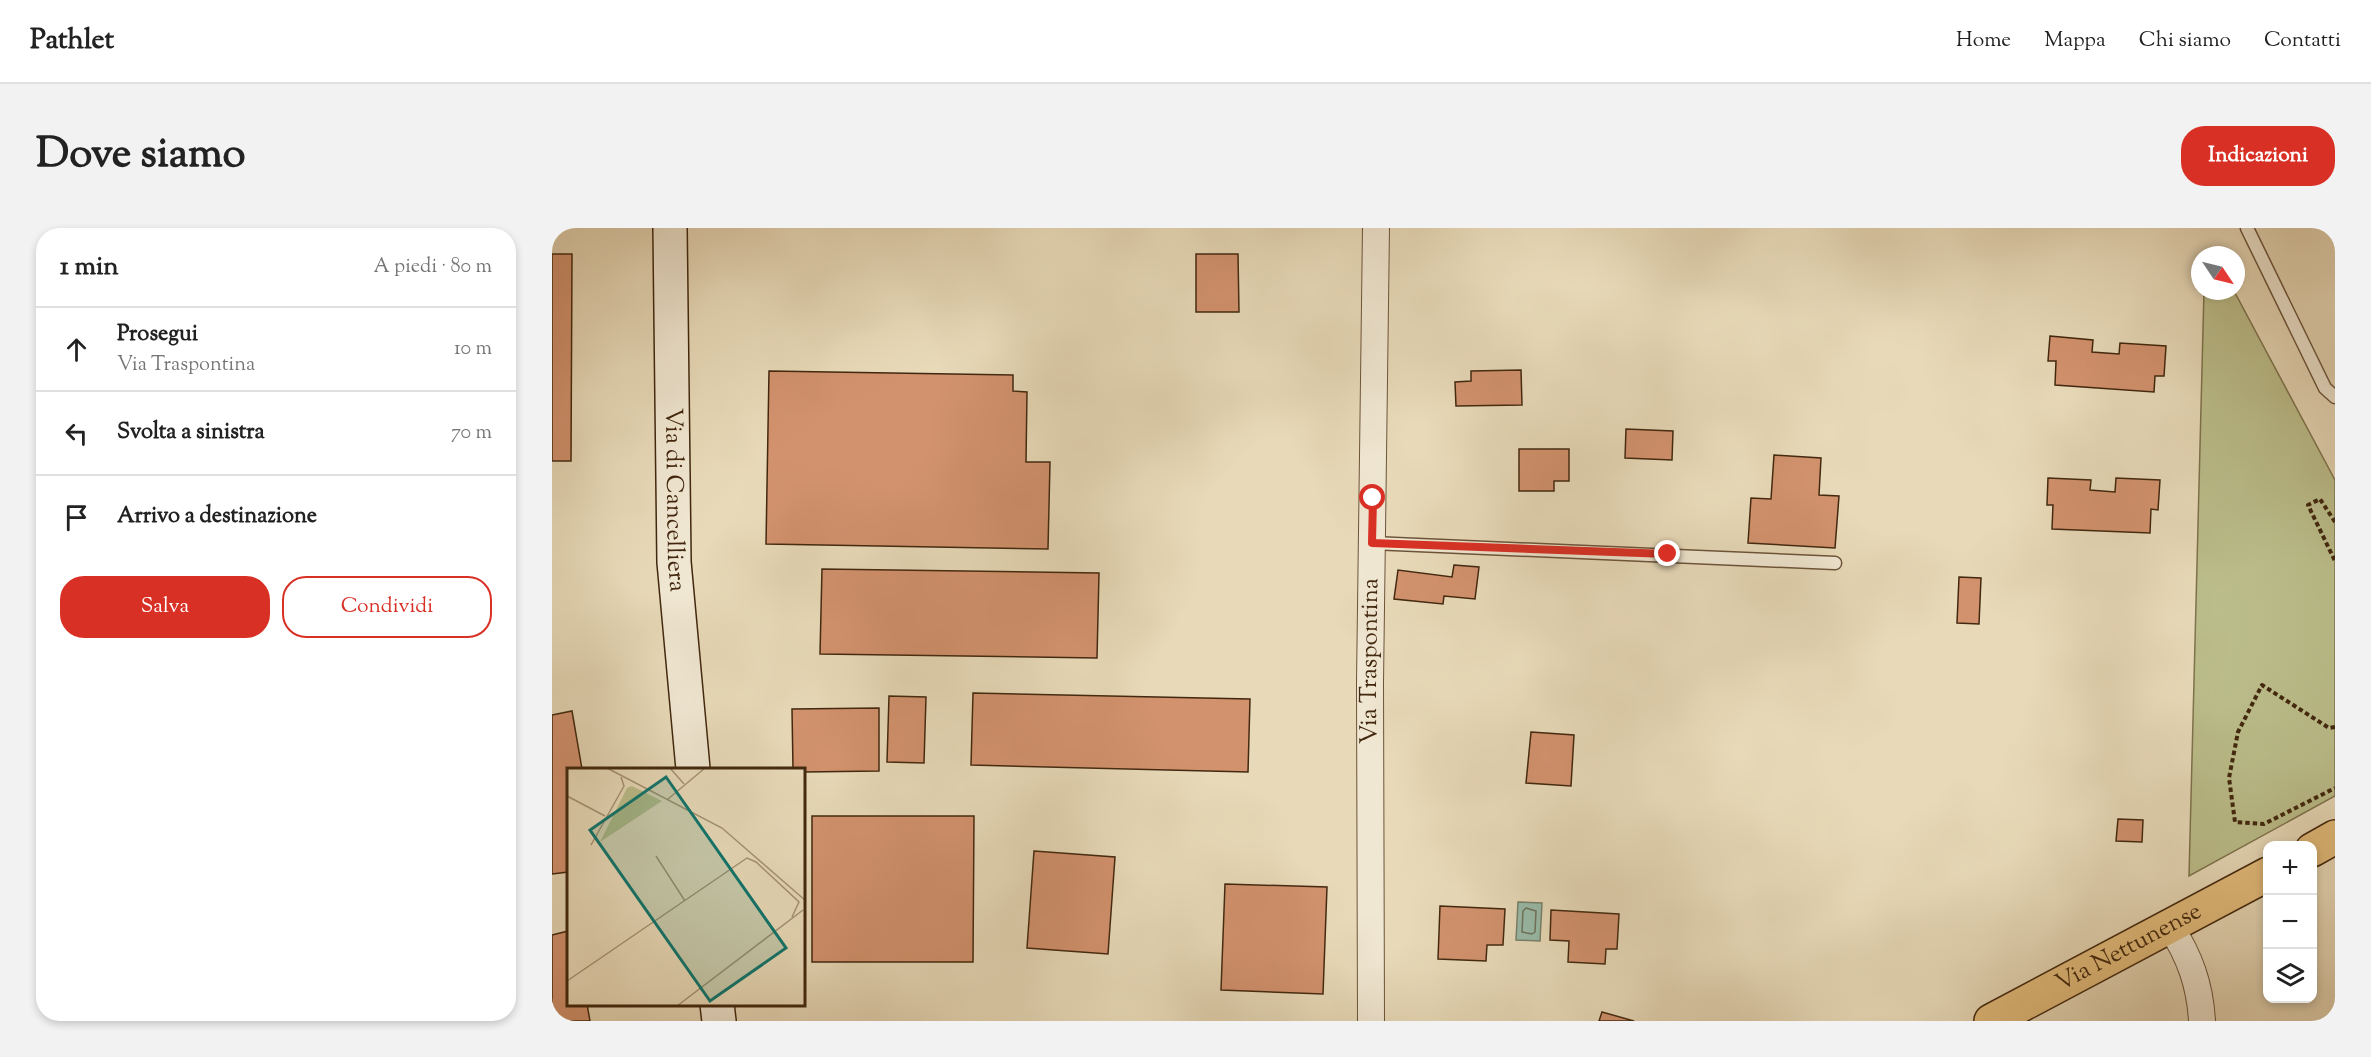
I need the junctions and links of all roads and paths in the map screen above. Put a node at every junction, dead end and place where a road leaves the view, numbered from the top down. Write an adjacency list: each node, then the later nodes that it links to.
1 (670, 228): 10 (street, Via di Cancelliera)
2 (1376, 228): 6 (street, Via Traspontina)
3 (2247, 228): 4 (lane)
4 (2335, 397)
5 (2335, 522): 7 (path)
6 (1372, 543): 8 (lane); 18 (street, Via Traspontina)
7 (2335, 561)
8 (1835, 563)
9 (2335, 727): 11 (path)
10 (693, 768)
11 (2335, 788)
12 (2335, 837): 13 (main road)
13 (2317, 848)
14 (2263, 877): 15 (main road, Via Nettunense)
15 (2170, 926): 19 (main road, Via Nettunense); 20 (street)
16 (717, 1006): 17 (street)
17 (719, 1021)
18 (1371, 1021)
19 (1991, 1021)
20 (2202, 1021)

